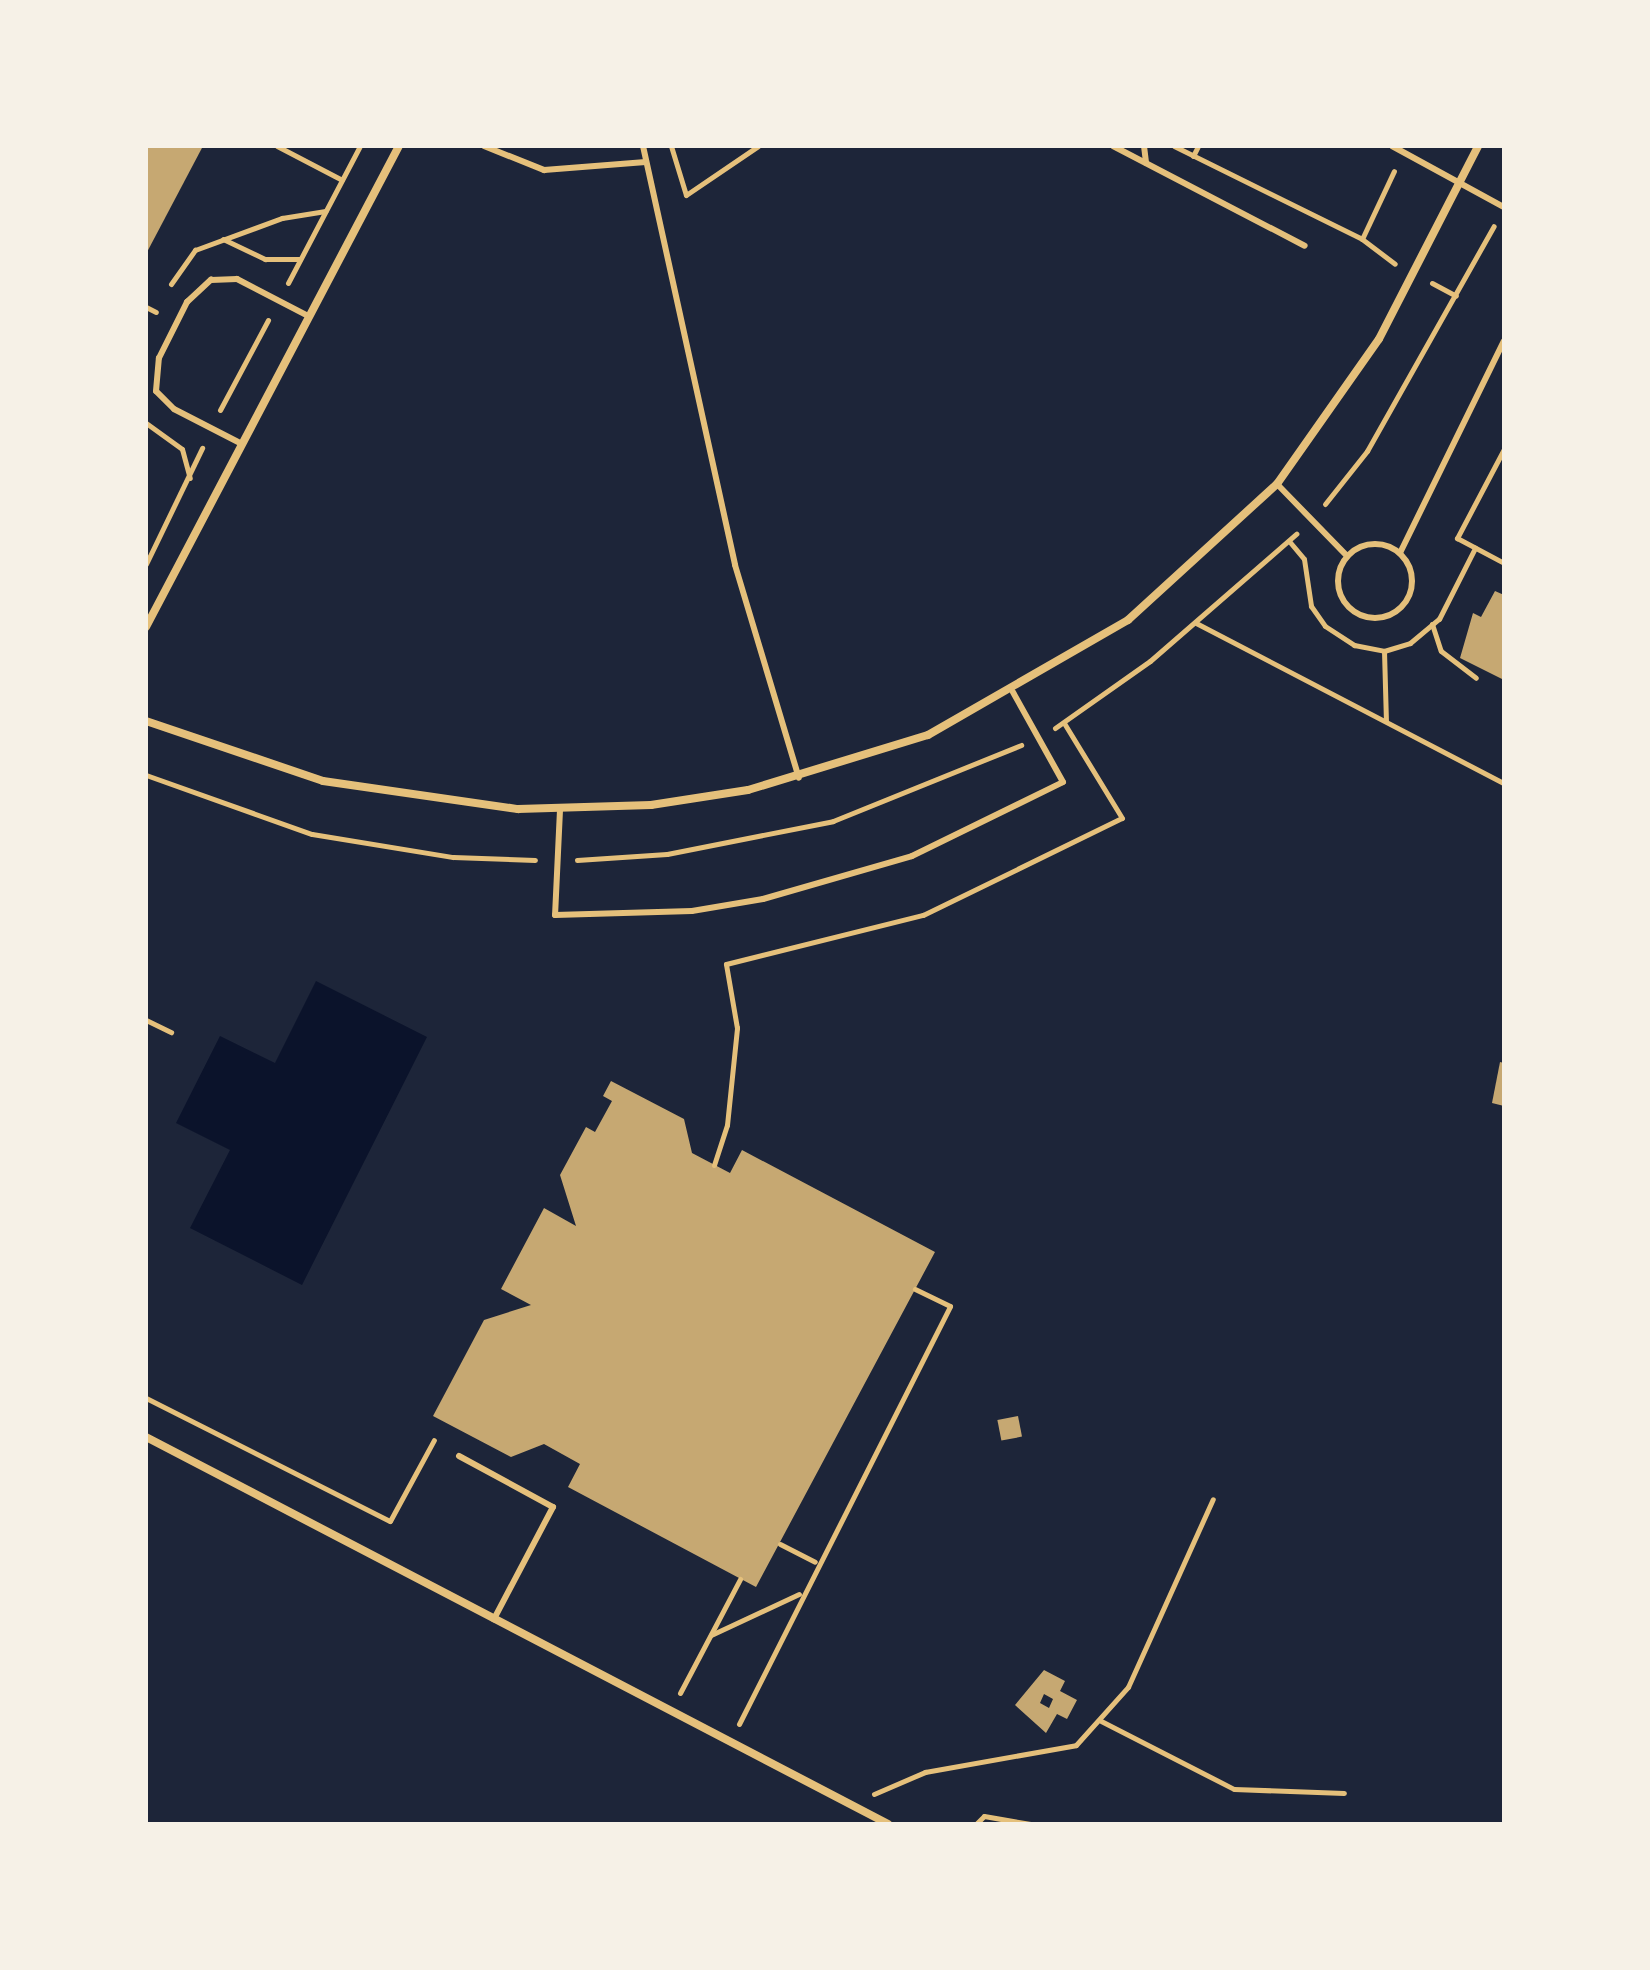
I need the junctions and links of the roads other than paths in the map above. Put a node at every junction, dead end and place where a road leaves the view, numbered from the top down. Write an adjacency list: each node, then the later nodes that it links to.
1 (399, 146): 13 (street)
2 (484, 146): 8 (lane)
3 (643, 146): 8 (lane)
4 (1113, 146): 9 (lane)
5 (1144, 146): 9 (lane)
6 (1392, 146): 10 (lane)
7 (1478, 146): 10 (street)
8 (646, 162): 22 (lane)
9 (1146, 163): 12 (lane)
10 (1462, 182): 11 (lane); 16 (street)
11 (1504, 207)
12 (1305, 246)
13 (308, 316): 15 (street); 15 (lane)
14 (1504, 341): 17 (lane)
15 (242, 444): 19 (street)
16 (1277, 484): 18 (lane); 20 (street)
17 (1400, 553): 18 (lane); 18 (lane)
18 (1347, 556)
19 (146, 627)
20 (1013, 692): 22 (street); 23 (lane)
21 (146, 721): 23 (street)
22 (799, 778): 23 (street)
23 (560, 810)
24 (146, 1437): 26 (street)
25 (459, 1456): 26 (lane)
26 (494, 1619): 27 (street)
27 (888, 1824)

